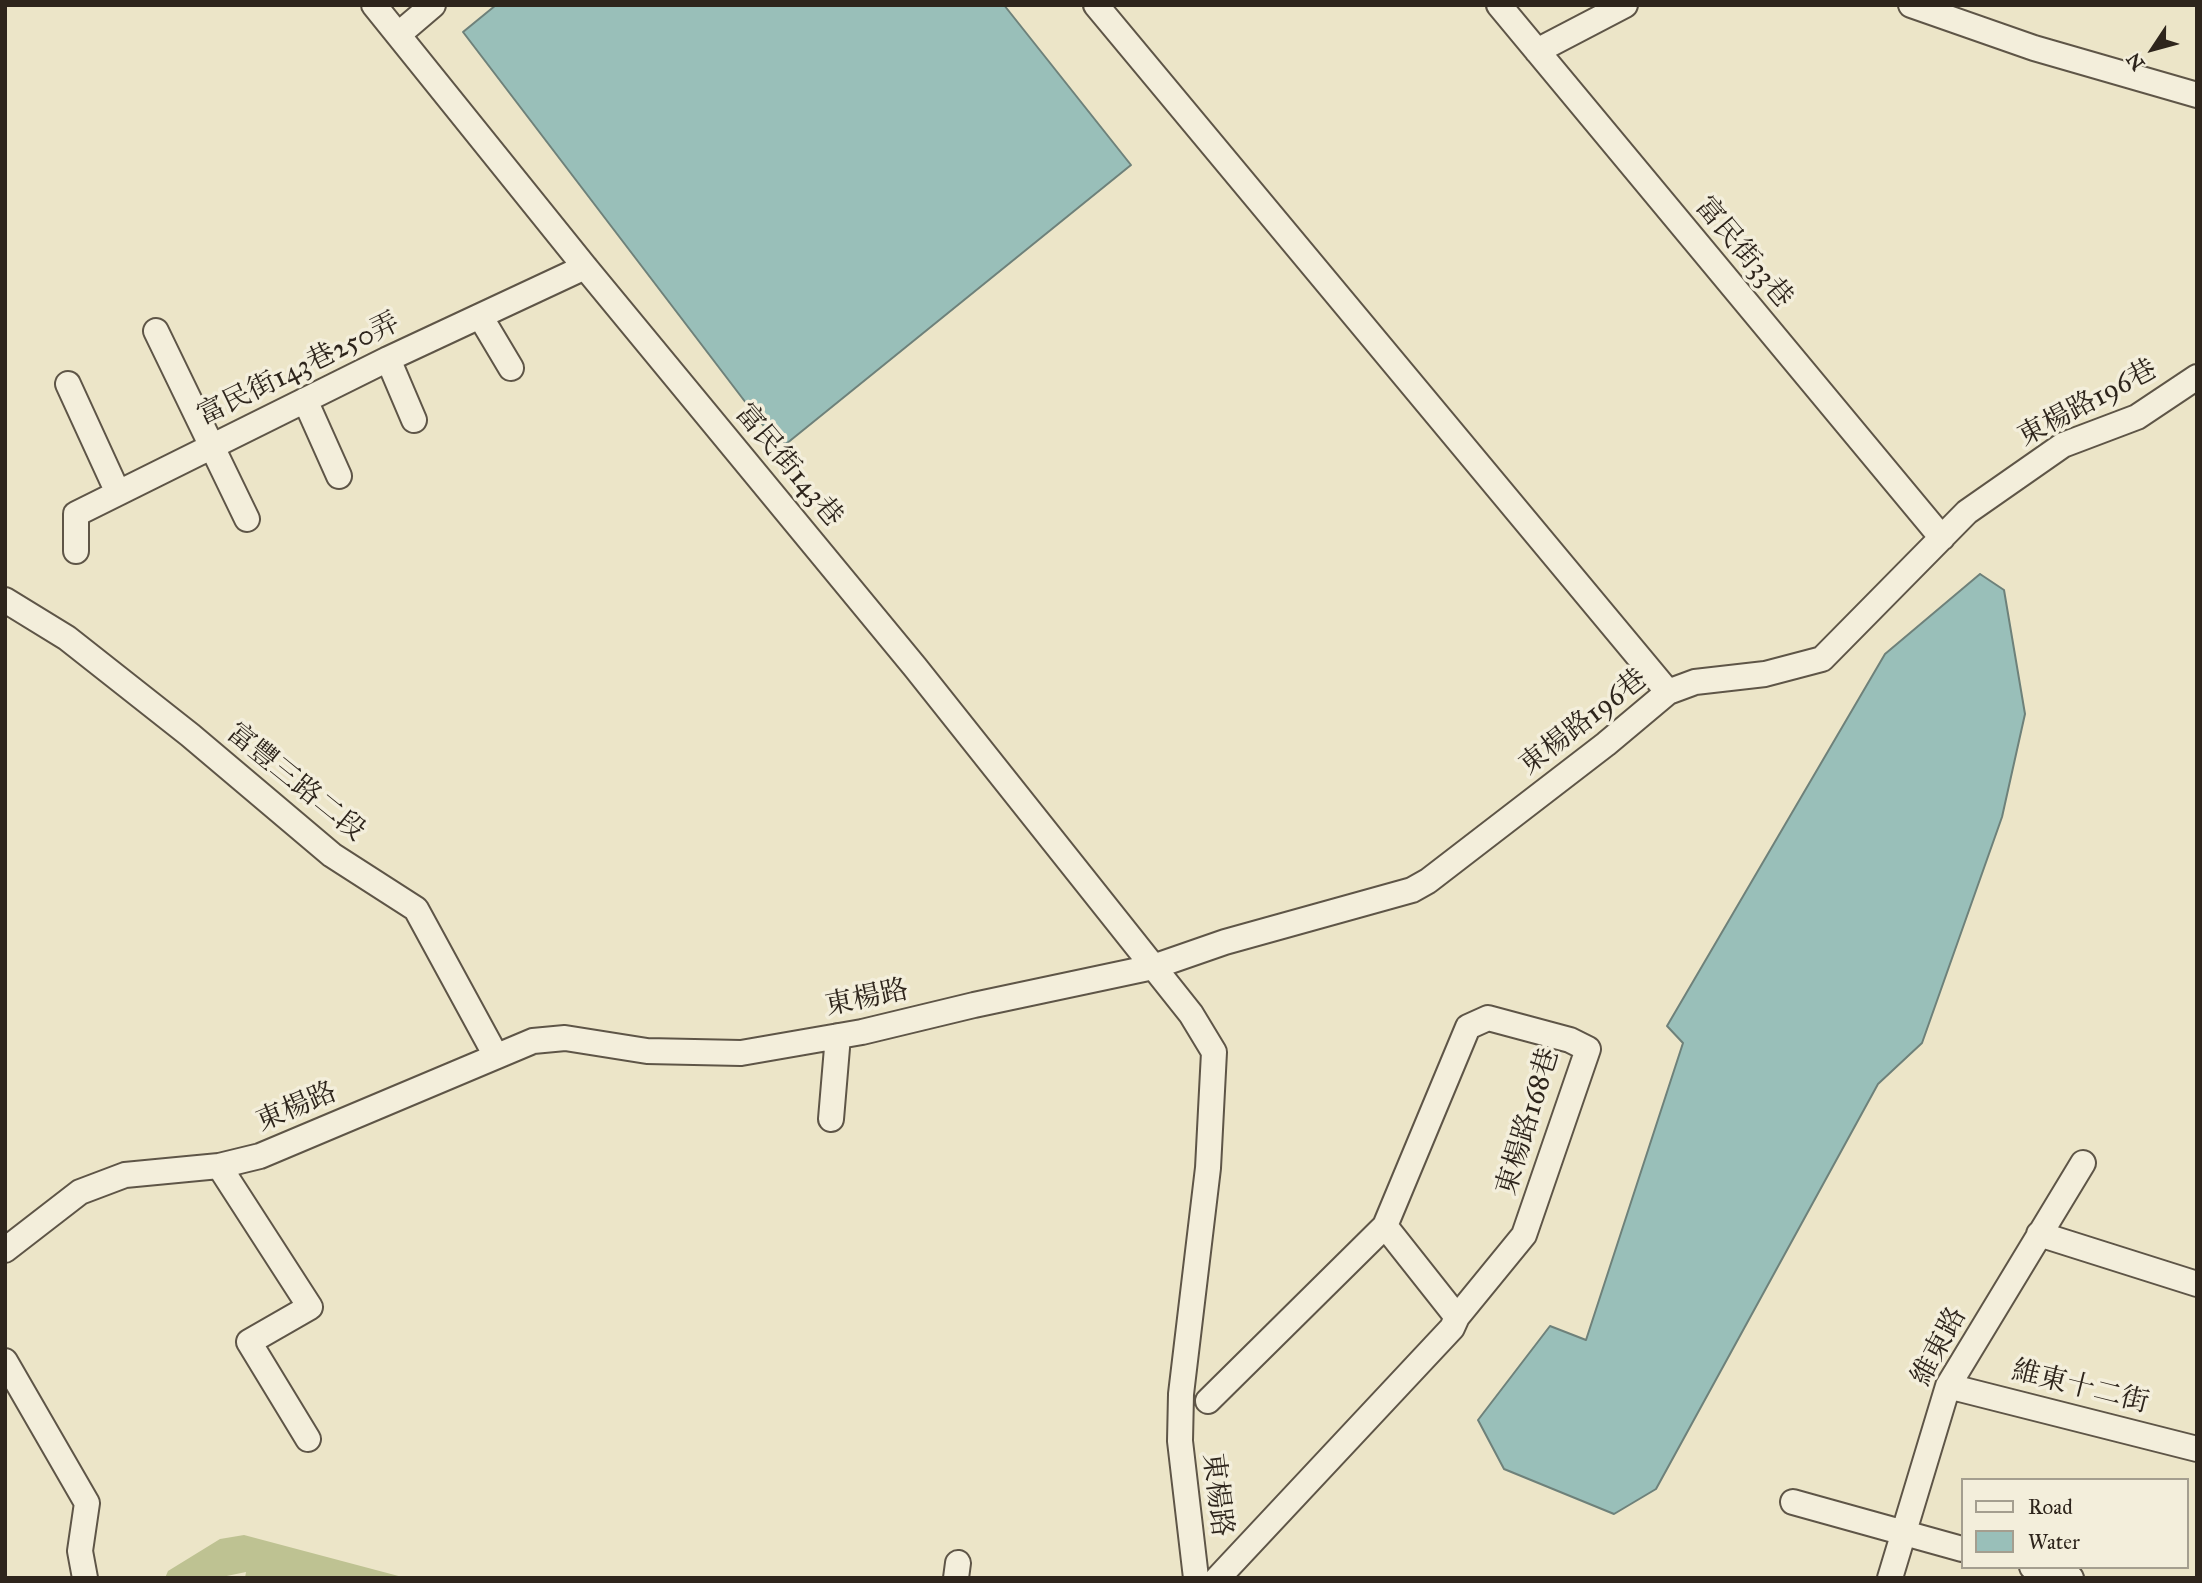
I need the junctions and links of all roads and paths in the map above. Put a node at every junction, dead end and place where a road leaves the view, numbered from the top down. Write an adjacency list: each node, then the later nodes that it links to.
1 (374, 5): 7 (street, 富民街143巷)
2 (433, 5): 7 (street)
3 (1096, 5): 26 (street)
4 (1499, 5): 8 (street, 富民街33巷)
5 (1625, 5): 8 (street)
6 (1911, 5): 9 (street)
7 (399, 34): 10 (street, 富民街143巷)
8 (1537, 51): 23 (street, 富民街33巷)
9 (2197, 95)
10 (585, 267): 11 (street, 富民街143巷250弄); 27 (street, 富民街143巷)
11 (480, 316): 13 (street, 富民街143巷250弄); 14 (street)
12 (156, 331): 19 (street)
13 (388, 359): 17 (street, 富民街143巷250弄); 18 (street)
14 (510, 368)
15 (2197, 377): 23 (street, 東楊路196巷)
16 (68, 384): 21 (street)
17 (305, 400): 19 (street, 富民街143巷250弄); 20 (street)
18 (414, 421)
19 (212, 446): 21 (street, 富民街143巷250弄); 22 (street)
20 (339, 476)
21 (118, 493): 24 (street, 富民街143巷250弄)
22 (247, 519)
23 (1942, 538): 26 (street, 東楊路196巷)
24 (76, 551)
25 (5, 600): 29 (street, 富豐三路二段)
26 (1668, 692): 27 (street, 東楊路196巷)
27 (1153, 967): 28 (street, 東楊路); 48 (street, 東楊路)
28 (838, 1036): 29 (street, 東楊路); 30 (street)
29 (496, 1056): 32 (street, 東楊路)
30 (831, 1119)
31 (2083, 1163): 34 (street, 維東路)
32 (219, 1166): 35 (street, 東楊路); 41 (street)
33 (1385, 1226): 37 (street); 37 (street, 東楊路168巷); 40 (street, 東楊路168巷)
34 (2039, 1234): 36 (street); 39 (street, 維東路)
35 (5, 1250)
36 (2197, 1284)
37 (1457, 1317): 49 (street, 東楊路168巷)
38 (5, 1361): 47 (street)
39 (1948, 1386): 42 (street, 維東十二街); 44 (street, 維東路)
40 (1208, 1401)
41 (308, 1439)
42 (2197, 1449)
43 (1793, 1502): 44 (street)
44 (1903, 1533): 45 (street); 50 (street, 維東路)
45 (1960, 1548)
46 (2039, 1569): 51 (street)
47 (85, 1578)
48 (1196, 1578)
49 (1218, 1578)
50 (1890, 1578)
51 (2071, 1578)

